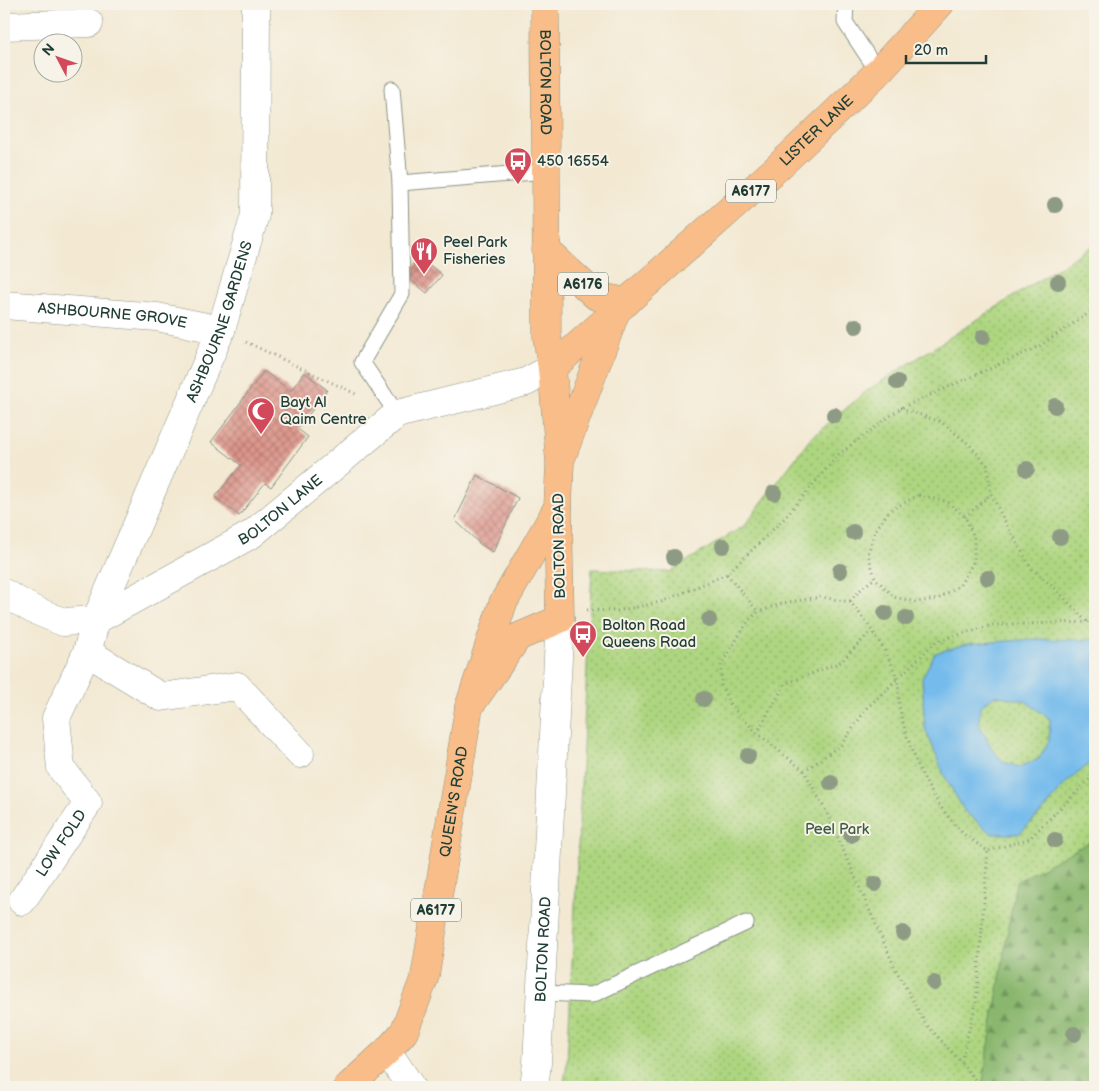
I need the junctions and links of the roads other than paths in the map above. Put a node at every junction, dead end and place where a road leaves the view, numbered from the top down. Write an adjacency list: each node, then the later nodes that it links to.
1 (256, 4): 14 (street, ASHBOURNE GARDENS)
2 (545, 4): 9 (main road, BOLTON ROAD / A6176)
3 (846, 4): 7 (lane)
4 (940, 4): 7 (main road, LISTER LANE / A6177)
5 (89, 23): 6 (street)
6 (4, 26)
7 (878, 72): 13 (main road, LISTER LANE / A6177)
8 (392, 88): 10 (lane)
9 (546, 171): 10 (lane); 11 (main road, BOLTON ROAD / A6176)
10 (400, 183): 16 (lane)
11 (546, 250): 13 (main road, A6176); 15 (main road, BOLTON ROAD / A6176)
12 (4, 306): 14 (street, ASHBOURNE GROVE)
13 (622, 306): 15 (main road, LISTER LANE / A6177); 17 (main road, LISTER LANE / A6177)
14 (221, 330): 21 (street, ASHBOURNE GARDENS)
15 (552, 368): 16 (street, BOLTON LANE); 17 (main road, BOLTON ROAD / A6177)
16 (397, 414): 21 (street, BOLTON LANE)
17 (560, 463): 18 (main road, BOLTON ROAD / A6177)
18 (558, 507): 20 (main road, BOLTON ROAD); 23 (main road, QUEEN'S ROAD / A6177)
19 (4, 592): 21 (street, BOLTON LANE)
20 (571, 614): 23 (main road); 27 (street, BOLTON ROAD)
21 (96, 620): 22 (street, LOW FOLD)
22 (87, 652): 24 (street); 25 (street, LOW FOLD)
23 (469, 707): 28 (main road, QUEEN'S ROAD / A6177)
24 (300, 754)
25 (22, 901)
26 (746, 923): 27 (lane)
27 (541, 993): 31 (street, BOLTON ROAD)
28 (387, 1052): 29 (main road, QUEEN'S ROAD / A6177); 30 (street)
29 (348, 1087)
30 (411, 1087)
31 (534, 1087)

